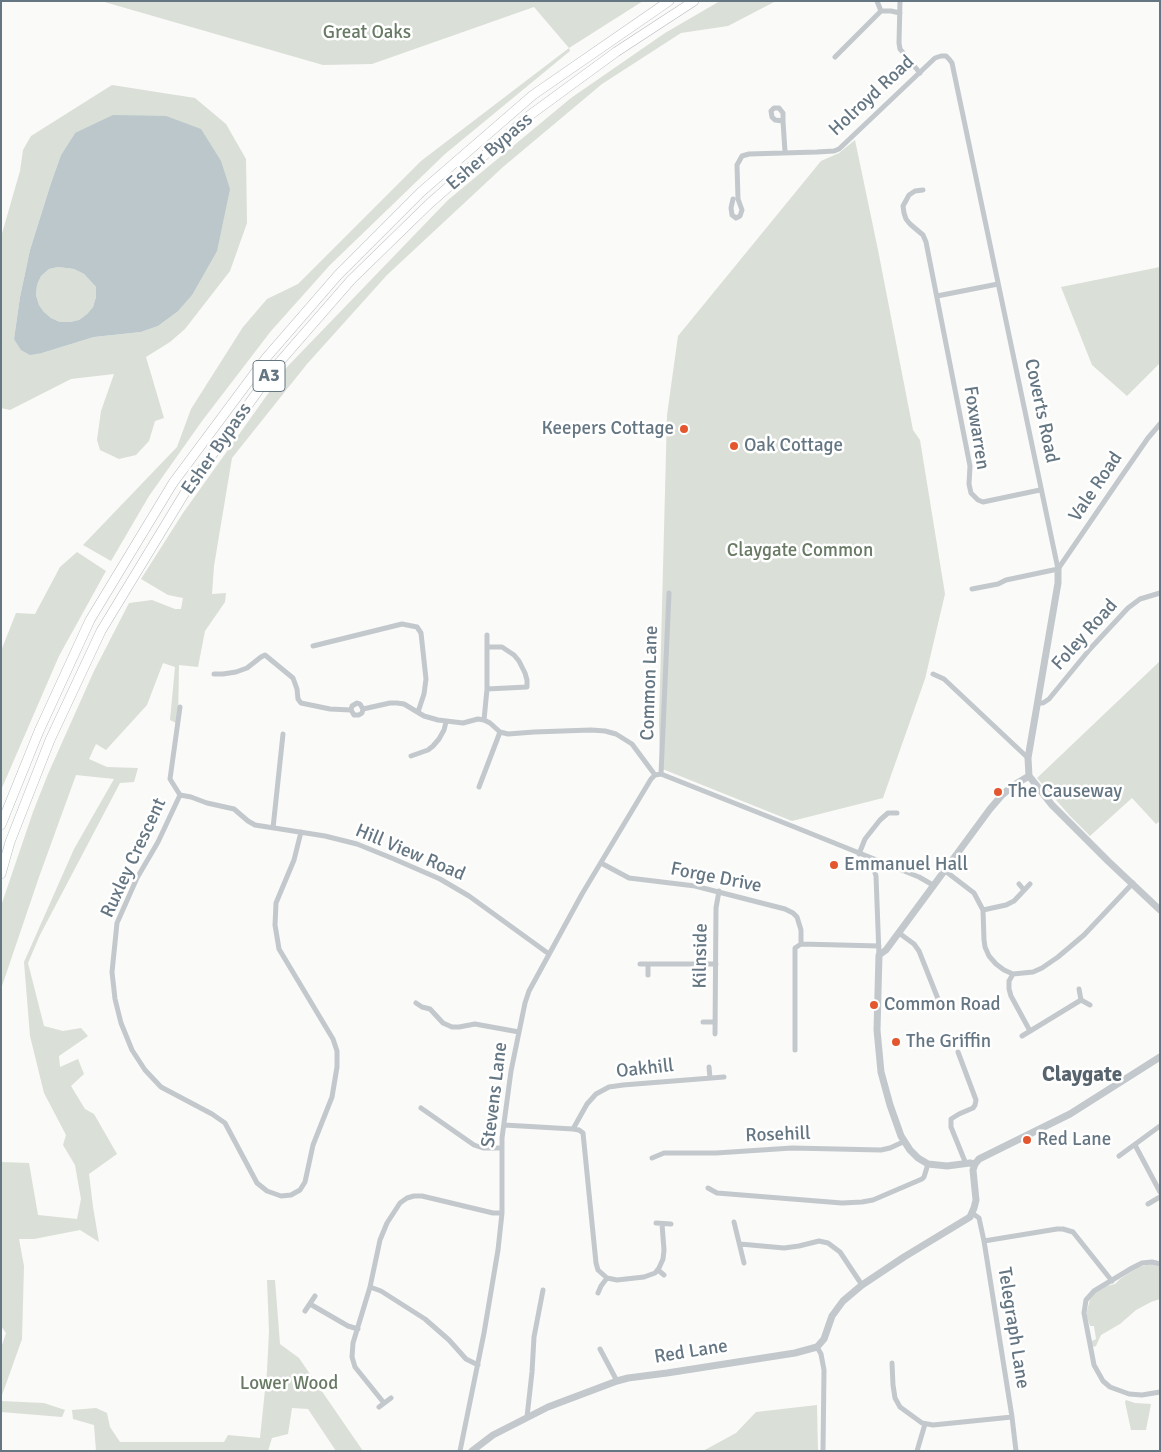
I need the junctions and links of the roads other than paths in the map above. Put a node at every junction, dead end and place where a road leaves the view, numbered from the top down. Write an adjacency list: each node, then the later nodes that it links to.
1 (670, 1): 44 (highway, Esher Bypass / A3)
2 (694, 1): 51 (highway, Esher Bypass / A3)
3 (877, 1): 5 (street)
4 (900, 1): 6 (street)
5 (882, 11): 6 (street); 8 (street)
6 (900, 13): 9 (street)
7 (946, 56): 9 (street, Holroyd Road); 16 (street, Coverts Road)
8 (835, 57)
9 (920, 73): 10 (street, Holroyd Road)
10 (870, 119): 12 (street); 13 (street, Holroyd Road)
11 (783, 121): 13 (street)
12 (874, 124)
13 (785, 152): 15 (street, Holroyd Road)
14 (923, 190): 17 (street, Foxwarren)
15 (733, 199)
16 (998, 284): 17 (street); 19 (street, Coverts Road)
17 (937, 296): 19 (street, Foxwarren)
18 (1159, 426): 20 (street, Vale Road)
19 (1040, 490): 20 (street, Coverts Road)
20 (1058, 569): 21 (street); 30 (street, Coverts Road)
21 (972, 589)
22 (1160, 593): 30 (street, Foley Road)
23 (669, 594): 39 (street, Common Lane)
24 (487, 635): 26 (street)
25 (314, 646): 32 (street)
26 (488, 647): 29 (street); 29 (street)
27 (214, 674): 32 (street)
28 (933, 674): 38 (street)
29 (487, 690): 33 (street)
30 (1038, 703): 38 (street, Coverts Road)
31 (180, 708): 42 (street)
32 (418, 712): 34 (street)
33 (484, 720): 34 (street); 35 (street)
34 (446, 722): 37 (street)
35 (500, 732): 39 (street); 41 (street)
36 (283, 734): 45 (street)
37 (411, 756)
38 (1028, 758): 40 (street, Coverts Road)
39 (658, 775): 47 (street); 49 (street, Stevens Lane)
40 (1029, 776): 50 (street); 52 (street)
41 (479, 787)
42 (180, 795): 45 (street, Ruxley Crescent); 46 (street, Ruxley Crescent)
43 (897, 813): 47 (street)
44 (1, 825)
45 (273, 828): 46 (street, Ruxley Crescent)
46 (301, 832): 63 (street, Hill View Road)
47 (859, 854): 48 (street)
48 (870, 858): 55 (street); 62 (street)
49 (601, 863): 57 (street, Forge Drive); 63 (street, Stevens Lane)
50 (944, 870): 55 (street); 58 (street)
51 (1, 874)
52 (1133, 883): 59 (street); 68 (street)
53 (1019, 884): 56 (street)
54 (1030, 884): 56 (street)
55 (933, 885): 60 (street)
56 (1024, 890): 58 (street)
57 (719, 891): 61 (street, Forge Drive); 67 (street, Kilnside)
58 (983, 910): 68 (street)
59 (1160, 910)
60 (899, 933): 64 (street); 74 (street)
61 (801, 944): 62 (street); 81 (street)
62 (878, 946): 64 (street)
63 (549, 954): 78 (street, Stevens Lane)
64 (878, 955): 91 (street)
65 (640, 964): 66 (street)
66 (648, 964): 67 (street); 69 (street)
67 (716, 964): 76 (street, Kilnside)
68 (1013, 974): 77 (street)
69 (648, 975)
70 (1078, 989): 71 (street)
71 (1081, 1000): 73 (street); 77 (street)
72 (416, 1003): 78 (street)
73 (1090, 1005)
74 (942, 1010)
75 (703, 1022): 76 (street)
76 (715, 1022): 79 (street, Kilnside)
77 (1030, 1031): 80 (street)
78 (518, 1032): 88 (street, Stevens Lane)
79 (714, 1034)
80 (1022, 1036)
81 (795, 1050)
82 (958, 1052): 97 (street)
83 (1160, 1057): 98 (street)
84 (709, 1067): 86 (street)
85 (724, 1077): 86 (street, Oakhill)
86 (710, 1078): 90 (street, Oakhill)
87 (421, 1108): 93 (street)
88 (504, 1125): 90 (street); 93 (street, Stevens Lane)
89 (1160, 1126): 92 (street)
90 (573, 1129): 115 (street)
91 (903, 1142): 95 (street, Rosehill); 96 (street)
92 (1135, 1145): 94 (street); 100 (street)
93 (502, 1148): 103 (street, Stevens Lane)
94 (1119, 1156)
95 (652, 1158)
96 (928, 1164): 97 (street); 99 (street)
97 (966, 1164): 98 (street)
98 (975, 1164): 104 (street)
99 (708, 1188)
100 (1160, 1192)
101 (1160, 1197): 102 (street)
102 (1148, 1204)
103 (502, 1213): 118 (street); 128 (street, Stevens Lane)
104 (972, 1213): 109 (street, Telegraph Lane); 117 (street)
105 (734, 1222): 110 (street)
106 (656, 1223): 107 (street)
107 (662, 1224): 108 (street); 113 (street)
108 (671, 1224)
109 (984, 1241): 116 (street); 133 (street, Telegraph Lane)
110 (740, 1244): 111 (street); 117 (street)
111 (744, 1263)
112 (1160, 1264): 116 (street)
113 (658, 1270): 114 (street); 115 (street)
114 (664, 1275)
115 (607, 1278): 120 (street)
116 (1112, 1281): 130 (street)
117 (862, 1285): 125 (street)
118 (370, 1287): 124 (street); 128 (street)
119 (543, 1290): 132 (street)
120 (598, 1293)
121 (314, 1296): 122 (street)
122 (310, 1304): 123 (street); 124 (street)
123 (305, 1311)
124 (358, 1329): 131 (street)
125 (817, 1347): 129 (street, Red Lane); 137 (street)
126 (600, 1349): 129 (street)
127 (892, 1363): 134 (street)
128 (478, 1364): 135 (street, Stevens Lane)
129 (617, 1380): 132 (street, Red Lane)
130 (1160, 1392)
131 (391, 1398)
132 (527, 1417): 136 (street, Red Lane)
133 (1012, 1417): 134 (street); 139 (street, Telegraph Lane)
134 (925, 1424): 138 (street)
135 (461, 1448): 136 (street)
136 (470, 1451)
137 (824, 1451)
138 (917, 1451)
139 (1016, 1451)

